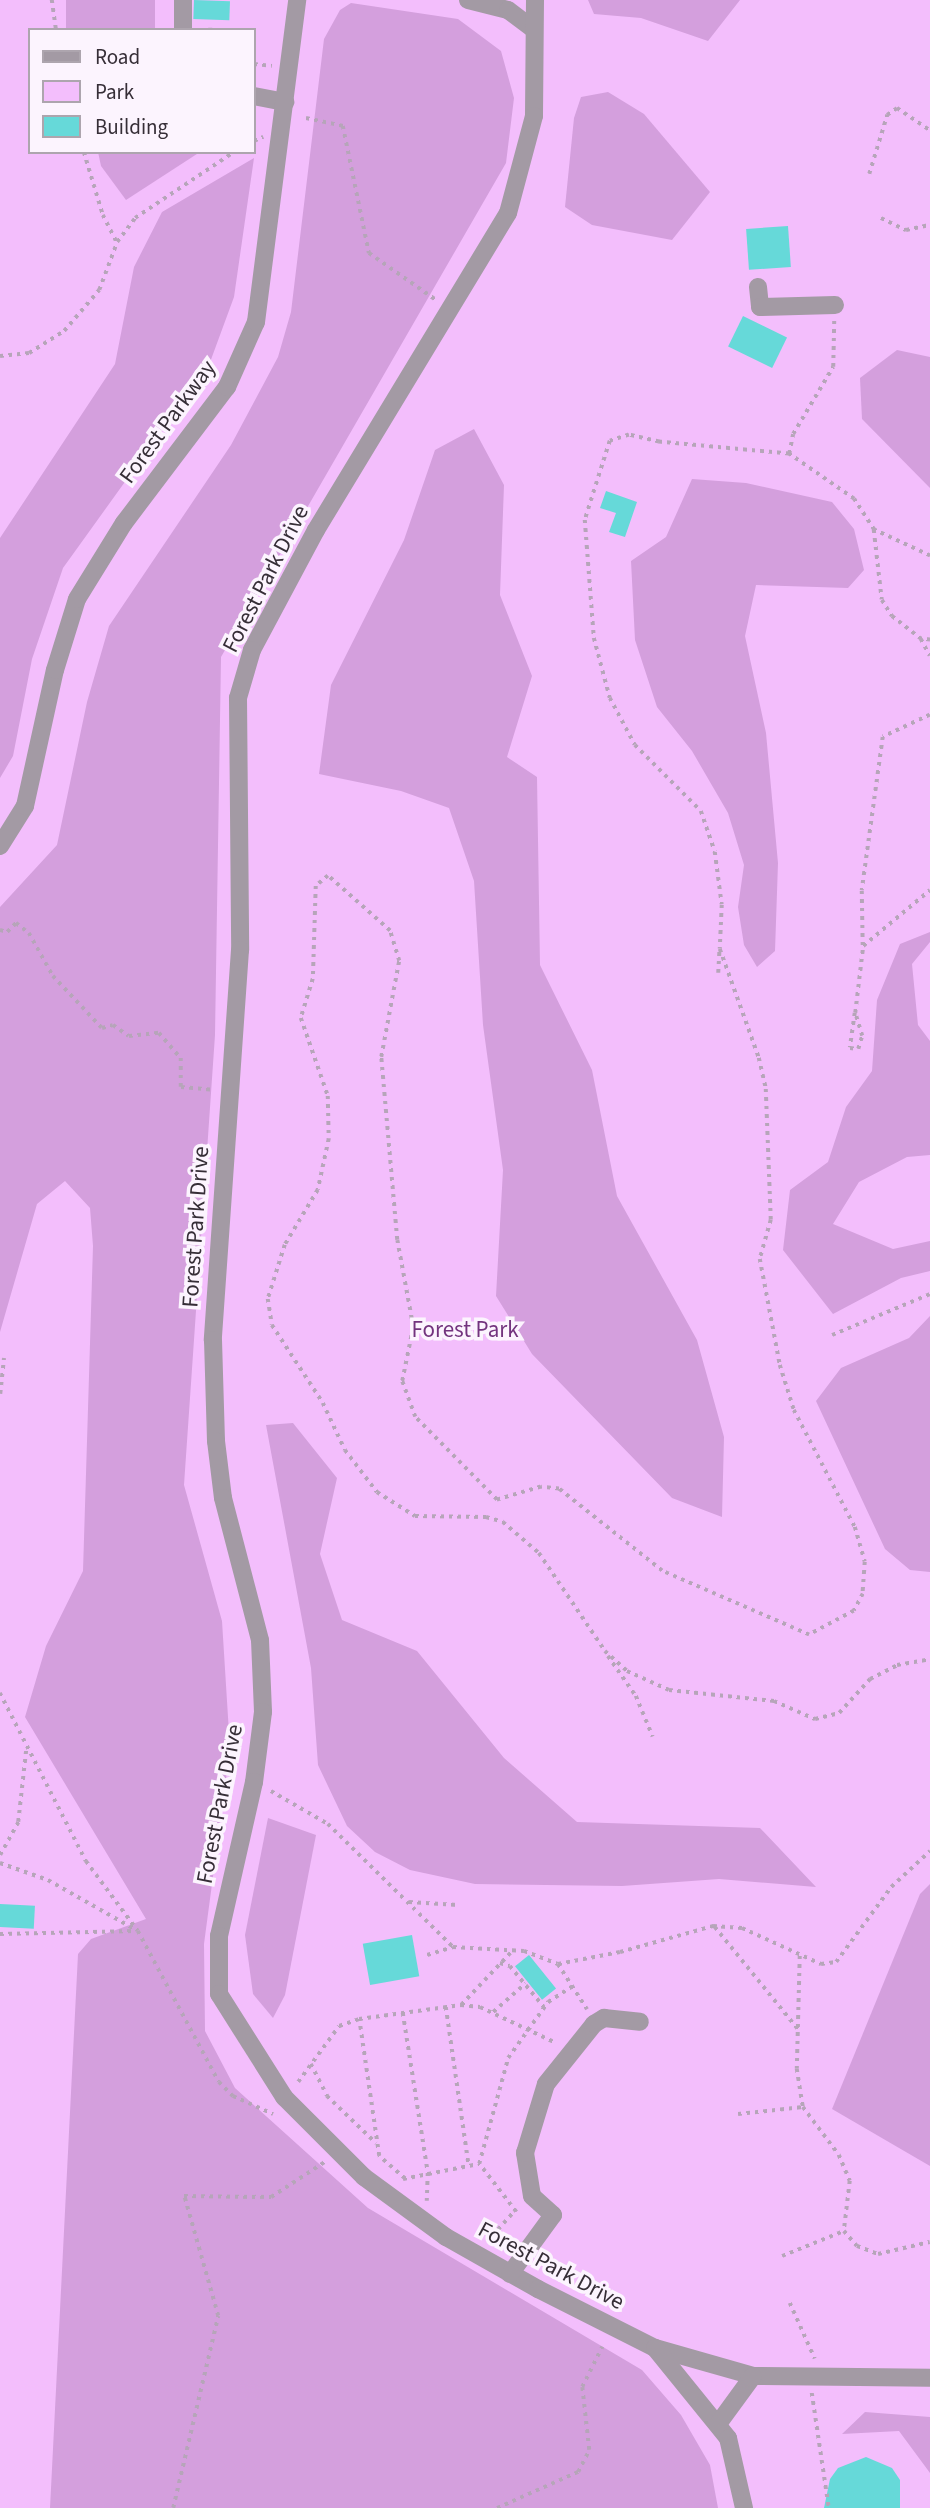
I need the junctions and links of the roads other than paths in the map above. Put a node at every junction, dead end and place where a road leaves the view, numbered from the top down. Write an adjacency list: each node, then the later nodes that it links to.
1 (183, 0): 5 (street)
2 (297, 0): 8 (street, Forest Parkway)
3 (468, 0): 6 (street)
4 (535, 0): 6 (street, Forest Park Drive)
5 (183, 28)
6 (533, 29): 13 (street, Forest Park Drive)
7 (256, 96): 8 (street)
8 (285, 102): 11 (street, Forest Parkway)
9 (758, 287): 10 (street)
10 (835, 305)
11 (0, 846)
12 (640, 2021): 13 (street)
13 (510, 2274): 14 (street, Forest Park Drive)
14 (654, 2348): 15 (street, Forest Park Drive); 17 (street, Forest Park Drive)
15 (753, 2376): 16 (street, Forest Park Drive); 17 (street)
16 (930, 2378)
17 (718, 2424): 18 (street, Forest Park Drive)
18 (744, 2508)

